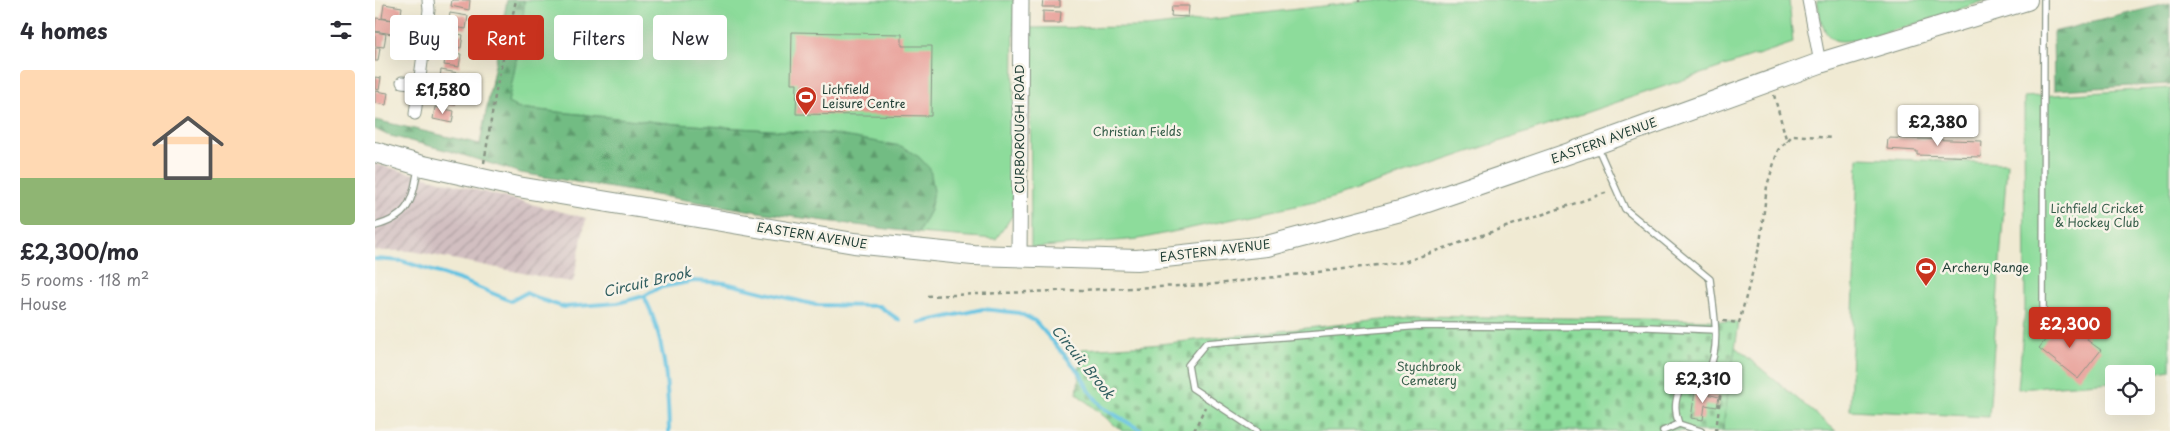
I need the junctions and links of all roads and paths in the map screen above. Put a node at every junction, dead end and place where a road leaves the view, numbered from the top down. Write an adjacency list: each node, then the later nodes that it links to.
1 (428, 0): 10 (street)
2 (516, 0): 17 (path)
3 (1021, 0): 20 (street, CURBOROUGH ROAD)
4 (1808, 0): 7 (street)
5 (2027, 0): 7 (highway, EASTERN AVENUE)
6 (2044, 0): 23 (lane)
7 (1820, 63): 8 (highway, EASTERN AVENUE)
8 (1771, 81): 13 (path); 14 (highway, EASTERN AVENUE)
9 (402, 82): 10 (street)
10 (419, 84): 11 (street)
11 (415, 114)
12 (1832, 138): 13 (path)
13 (1787, 142): 22 (path)
14 (1596, 144): 20 (highway, EASTERN AVENUE); 22 (lane)
15 (375, 152): 16 (highway, EASTERN AVENUE)
16 (419, 165): 17 (highway, EASTERN AVENUE); 19 (lane)
17 (479, 178): 20 (highway, EASTERN AVENUE)
18 (1611, 191): 21 (path)
19 (375, 226)
20 (1019, 257)
21 (927, 296)
22 (1713, 302): 24 (lane)
23 (2043, 318)
24 (1715, 330): 26 (lane); 27 (lane)
25 (1722, 360): 32 (path)
26 (1209, 399): 28 (path); 29 (lane)
27 (1679, 424): 30 (lane); 31 (lane)
28 (1194, 431)
29 (1257, 431)
30 (1663, 431)
31 (1701, 431)
32 (1716, 431)

